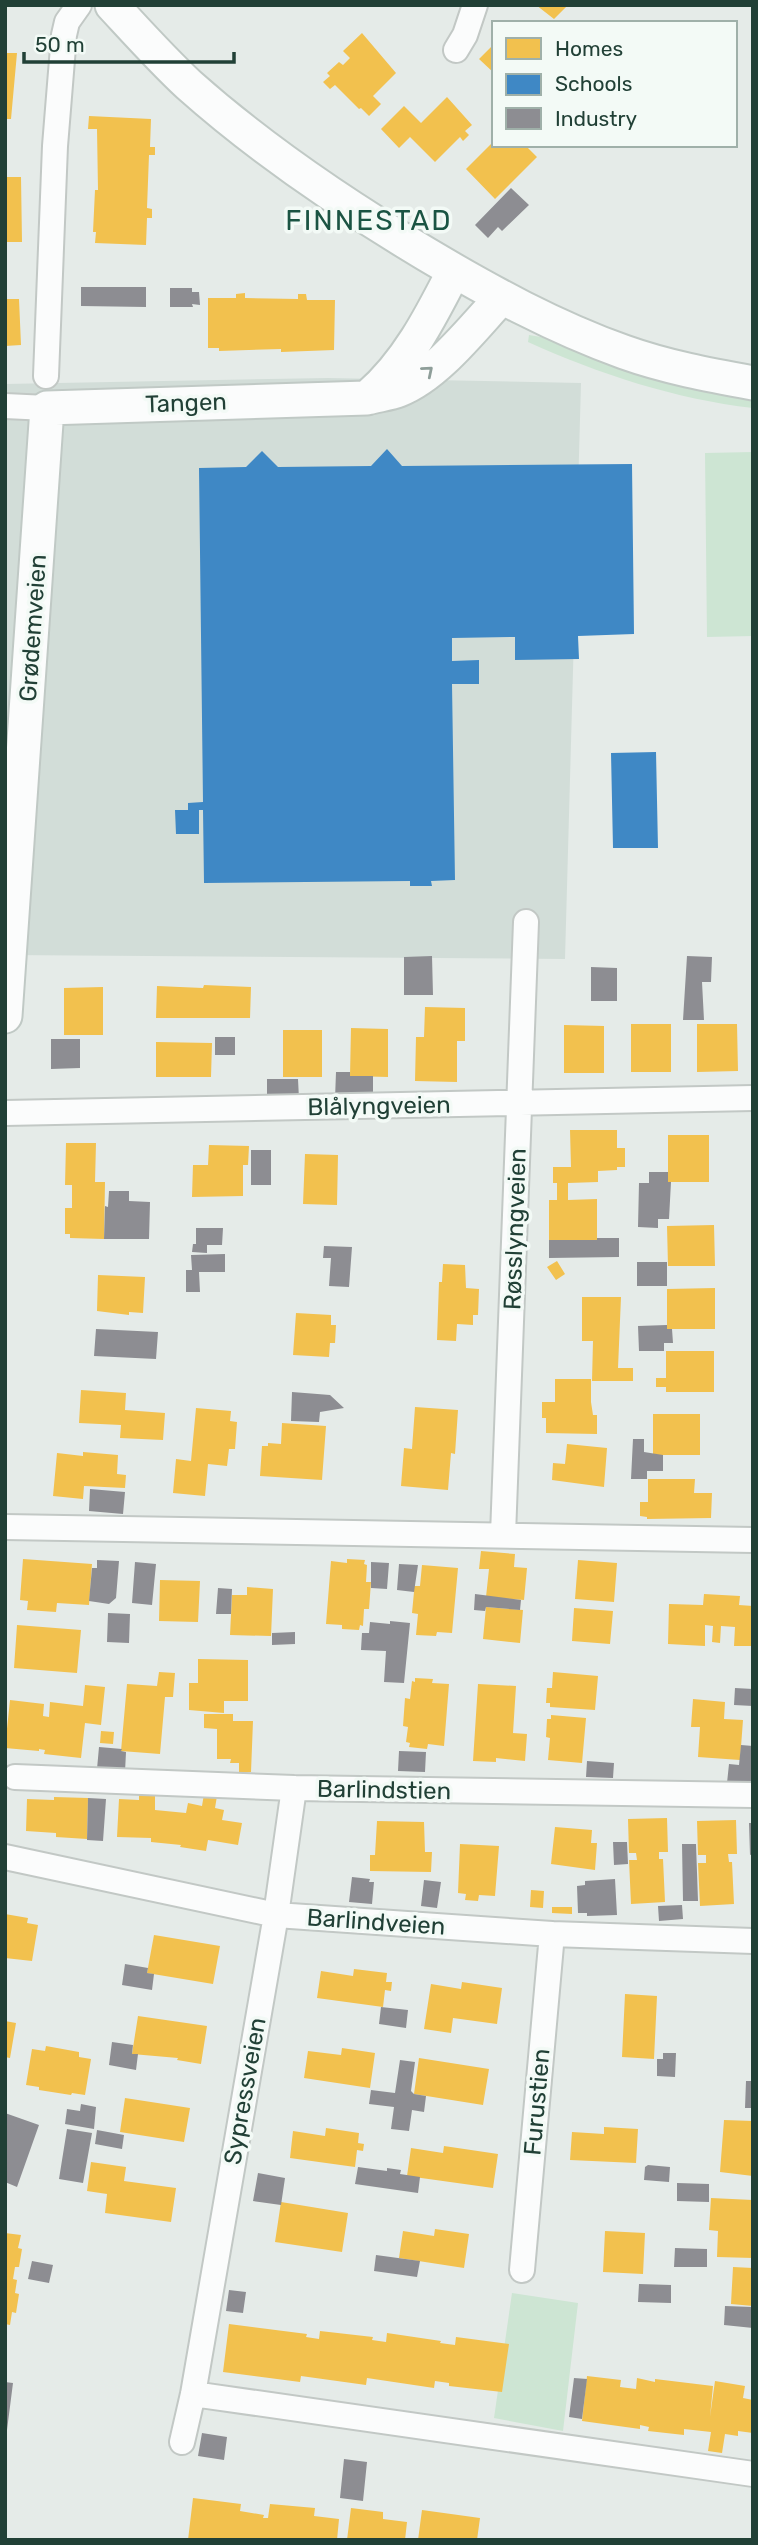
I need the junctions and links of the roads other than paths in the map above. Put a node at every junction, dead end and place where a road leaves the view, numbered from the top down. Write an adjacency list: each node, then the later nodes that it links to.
1 (79, 5): 8 (street, Grødemveien)
2 (114, 5): 5 (main road)
3 (475, 5): 4 (street)
4 (456, 50)
5 (454, 271): 6 (main road); 9 (main road)
6 (500, 298): 7 (main road); 9 (main road, one-way to 6)
7 (753, 383)
8 (47, 392): 9 (main road, Tangen); 10 (street, Tangen); 12 (main road, Grødemveien)
9 (367, 398)
10 (5, 406)
11 (526, 922): 15 (street, Røsslyngveien)
12 (8, 928): 13 (main road, Grødemveien)
13 (5, 1016)
14 (753, 1098): 15 (street, Blålyngveien)
15 (520, 1104): 16 (street, Blålyngveien); 18 (street, Røsslyngveien)
16 (5, 1113)
17 (5, 1527): 18 (street)
18 (503, 1535): 19 (street)
19 (753, 1539)
20 (15, 1777): 21 (street, Barlindstien)
21 (294, 1788): 22 (street, Barlindstien); 24 (street, Sypressveien)
22 (753, 1795)
23 (5, 1857): 24 (street, Barlindveien)
24 (276, 1915): 25 (street, Barlindveien); 28 (street, Sypressveien)
25 (552, 1934): 26 (street, Barlindveien); 27 (street, Furustien)
26 (753, 1941)
27 (522, 2270)
28 (193, 2394): 29 (street, Sypressveien); 30 (street)
29 (182, 2442)
30 (753, 2474)

